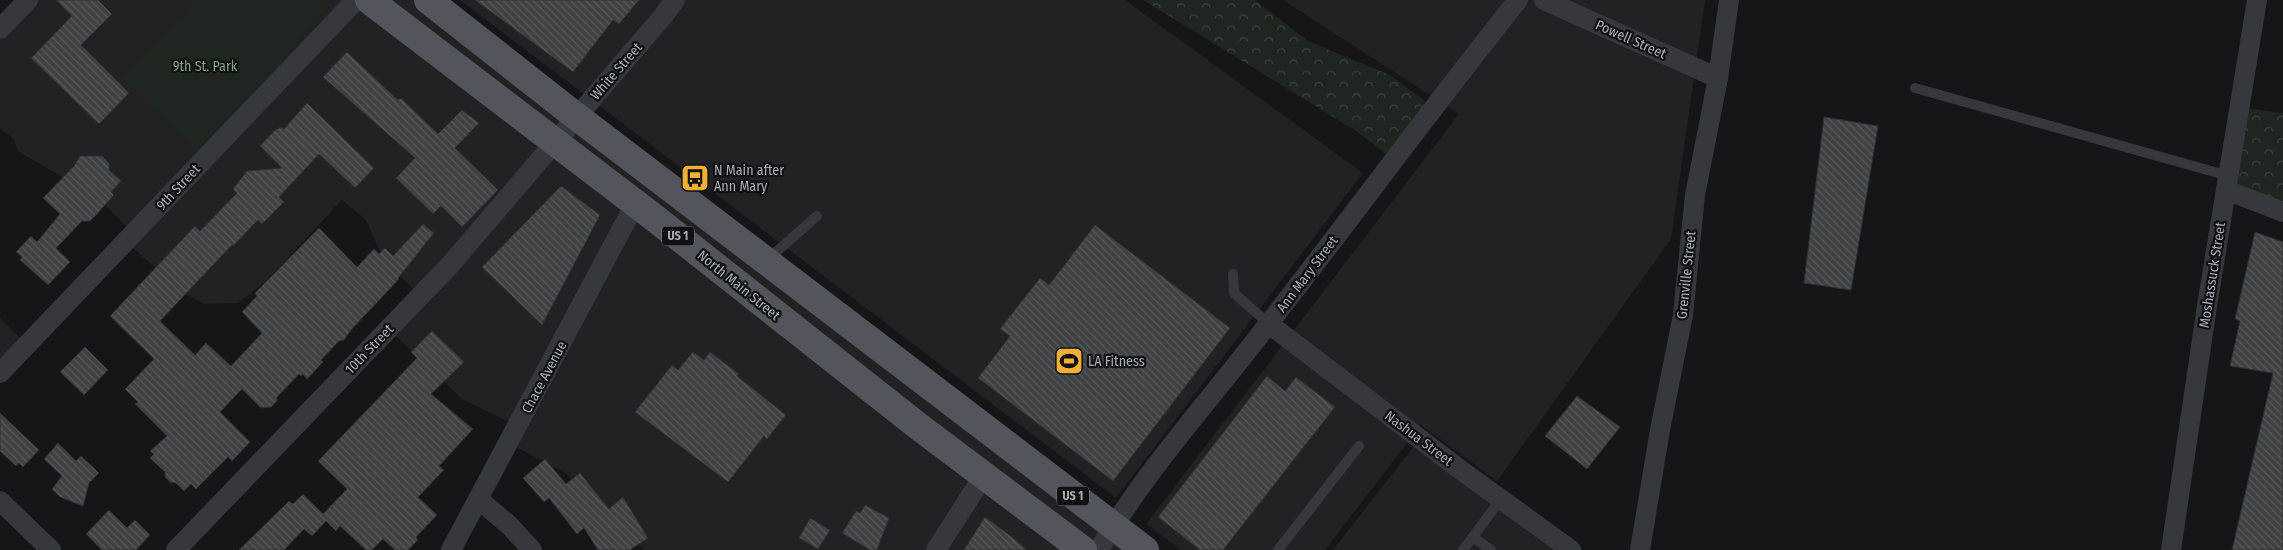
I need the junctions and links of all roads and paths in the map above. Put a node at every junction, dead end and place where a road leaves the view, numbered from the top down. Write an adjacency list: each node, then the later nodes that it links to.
1 (28, 0): 10 (street)
2 (356, 0): 22 (street, 9th Street)
3 (369, 0): 14 (main road, North Main Street / US 1)
4 (428, 0): 13 (main road, US 1)
5 (675, 0): 13 (street, White Street)
6 (1518, 0): 21 (street, Ann Mary Street)
7 (1544, 0): 11 (street, Powell Street)
8 (1729, 0): 11 (street, Grenville Street)
9 (2257, 0): 15 (street, Moshassuck Street)
10 (0, 28)
11 (1718, 78): 43 (street, Grenville Street)
12 (1915, 88): 15 (lane)
13 (577, 116): 14 (street, White Street); 19 (main road, US 1)
14 (556, 142): 16 (main road, North Main Street / US 1); 32 (street, 10th Street)
15 (2228, 183): 17 (street); 44 (street, Moshassuck Street)
16 (635, 204): 25 (main road, North Main Street / US 1); 26 (street, Chace Avenue)
17 (2283, 212)
18 (817, 216): 19 (lane)
19 (766, 261): 23 (main road, US 1)
20 (1232, 274): 21 (lane)
21 (1269, 324): 27 (street, Nashua Street); 29 (street, Ann Mary Street)
22 (0, 373)
23 (1002, 442): 25 (main road); 29 (main road, US 1)
24 (1359, 446): 39 (lane)
25 (987, 477): 35 (street); 36 (main road, US 1)
26 (478, 499): 33 (street, Chace Avenue); 34 (street)
27 (1501, 499): 30 (lane); 42 (street, Nashua Street)
28 (0, 501): 31 (street)
29 (1113, 527): 37 (street, Ann Mary Street); 38 (main road, US 1)
30 (1473, 537): 40 (lane); 41 (lane)
31 (51, 550)
32 (176, 550)
33 (452, 550)
34 (532, 550)
35 (936, 550)
36 (1083, 550)
37 (1100, 550)
38 (1145, 550)
39 (1278, 550)
40 (1463, 550)
41 (1490, 550)
42 (1571, 550)
43 (1640, 550)
44 (2172, 550)

